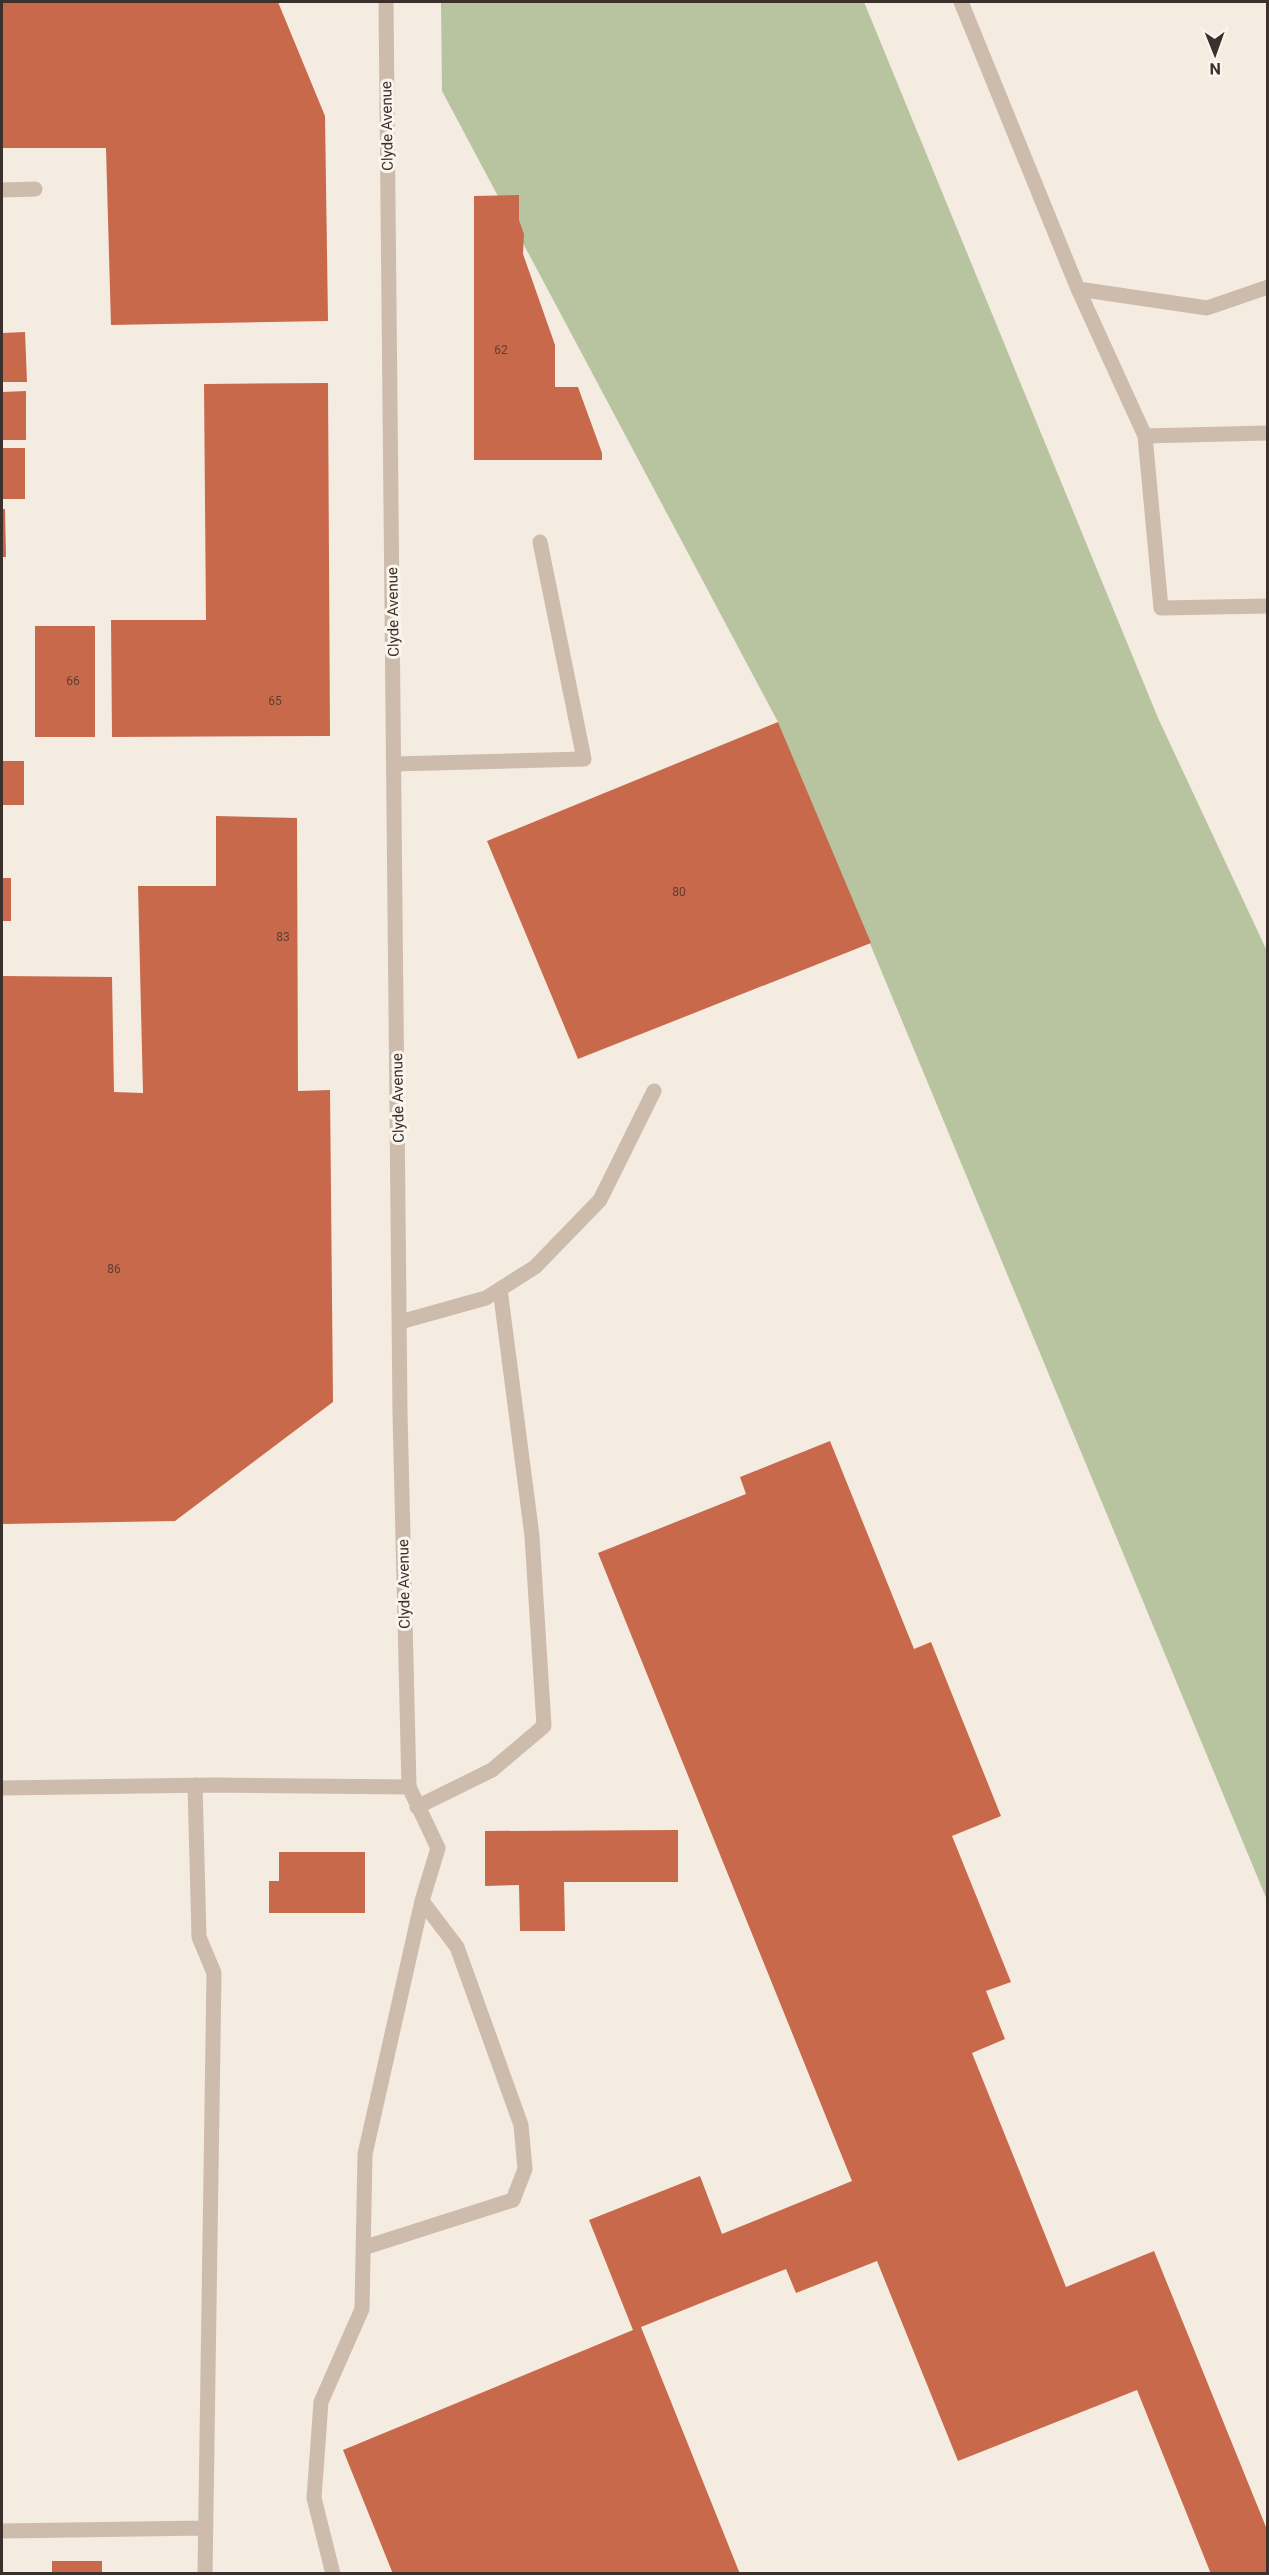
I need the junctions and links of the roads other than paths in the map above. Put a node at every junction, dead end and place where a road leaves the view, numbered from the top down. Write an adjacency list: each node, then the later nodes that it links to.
1 (386, 2): 11 (street, Clyde Avenue)
2 (961, 2): 6 (street)
3 (35, 189): 4 (street)
4 (2, 190)
5 (1268, 287): 6 (street)
6 (1078, 288): 8 (street)
7 (1268, 433): 8 (street)
8 (1144, 436): 10 (street)
9 (540, 542): 11 (street)
10 (1268, 606)
11 (394, 764): 14 (street, Clyde Avenue)
12 (654, 1092): 13 (street)
13 (500, 1289): 14 (street); 18 (street)
14 (400, 1322): 16 (street, Clyde Avenue)
15 (195, 1785): 16 (street); 17 (street); 21 (street)
16 (409, 1787): 18 (street)
17 (2, 1788)
18 (417, 1807): 19 (street)
19 (422, 1901): 20 (street); 20 (street)
20 (363, 2248): 24 (street)
21 (206, 2528): 22 (street); 23 (street)
22 (2, 2530)
23 (205, 2574)
24 (333, 2574)

